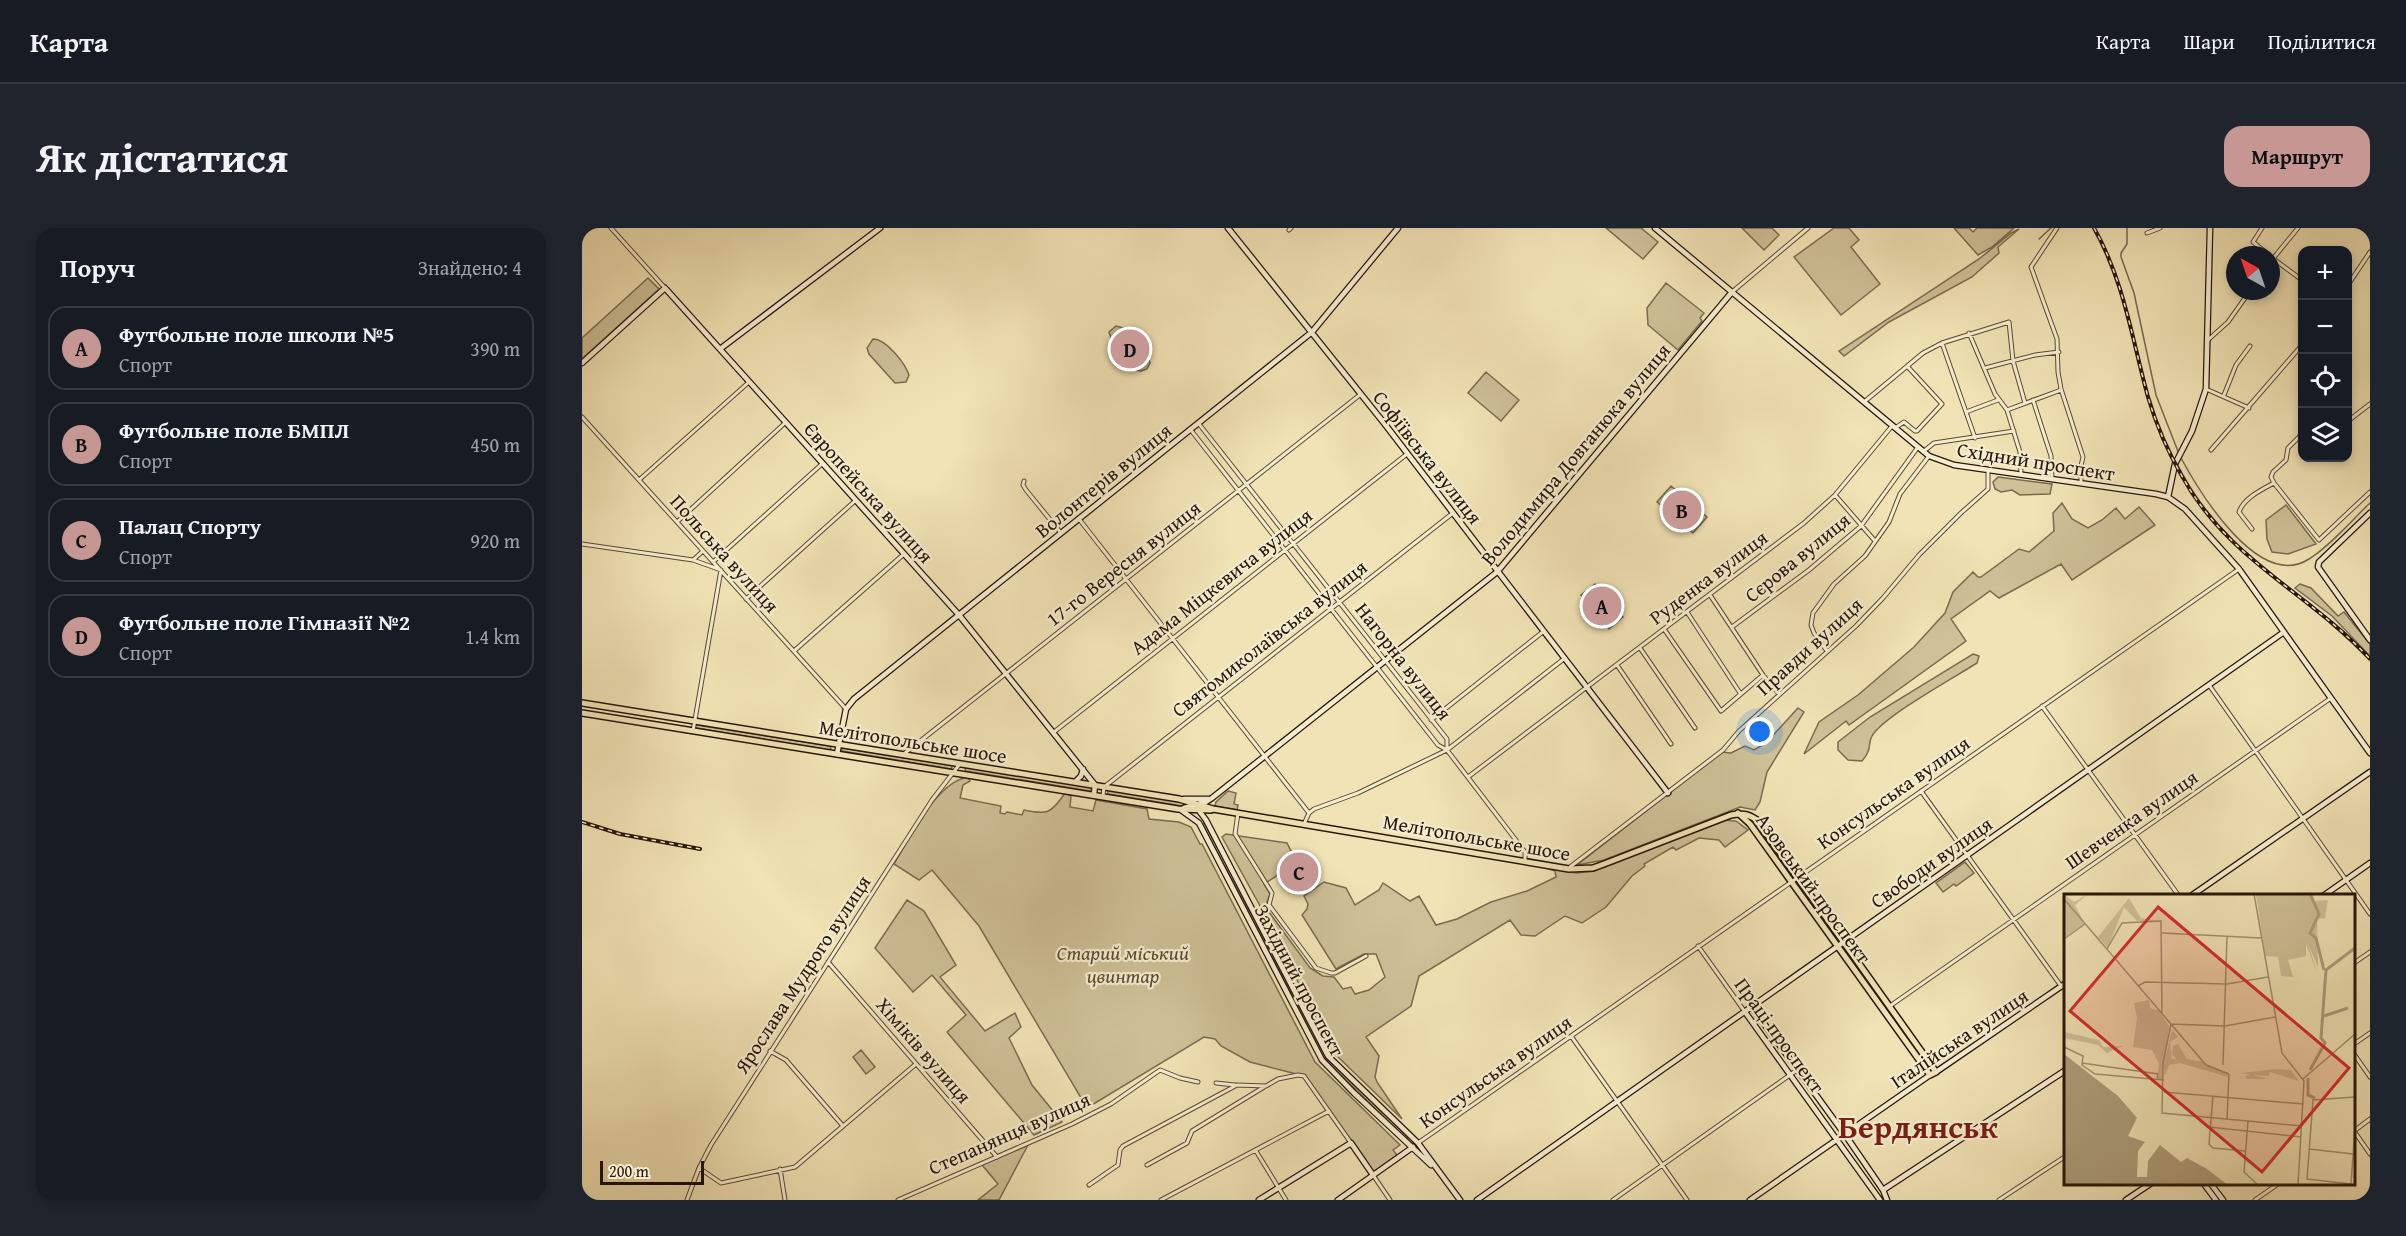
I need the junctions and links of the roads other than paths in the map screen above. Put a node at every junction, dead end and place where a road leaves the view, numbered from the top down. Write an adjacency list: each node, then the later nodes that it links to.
1 (611, 228): 19 (street, Європейська вулиця)
2 (880, 228): 27 (main road)
3 (1227, 228): 22 (main road, Софіївська вулиця)
4 (1398, 228): 22 (main road, Волонтерів вулиця)
5 (1655, 228): 20 (main road, Східний проспект)
6 (1808, 228): 20 (street, Володимира Довганюка вулиця)
7 (2057, 228): 29 (street)
8 (2160, 228): 12 (street)
9 (2210, 228): 24 (main road)
10 (2262, 228): 13 (street)
11 (2298, 228): 14 (street)
12 (2147, 232)
13 (2258, 246)
14 (2280, 248)
15 (2370, 252): 18 (street)
16 (2280, 264): 17 (street)
17 (2298, 277)
18 (2352, 279)
19 (665, 288): 27 (main road, Європейська вулиця); 31 (main road)
20 (1731, 292): 41 (main road, Східний проспект); 92 (main road, Володимира Довганюка вулиця)
21 (2244, 300): 24 (street)
22 (1312, 332): 37 (main road, Софіївська вулиця); 50 (main road, Волонтерів вулиця)
23 (1970, 333): 25 (street); 30 (street); 33 (street)
24 (2208, 340): 36 (main road)
25 (1942, 343): 32 (street); 46 (street)
26 (2250, 346): 38 (street)
27 (720, 349): 34 (main road, Європейська вулиця)
28 (2298, 350): 44 (street)
29 (2059, 352): 30 (street); 35 (street)
30 (2013, 361): 33 (street); 42 (street)
31 (582, 363)
32 (1907, 366): 41 (street); 51 (street)
33 (1984, 368): 39 (street)
34 (749, 381): 49 (main road, Європейська вулиця); 64 (street)
35 (2061, 389): 40 (street); 69 (street)
36 (2206, 389): 38 (street); 73 (main road)
37 (1361, 394): 59 (main road, Софіївська вулиця); 68 (street, 17-го Вересня вулиця)
38 (2224, 395): 44 (street)
39 (1998, 400): 45 (street); 46 (street)
40 (2033, 400): 42 (street); 65 (street)
41 (1864, 402): 51 (main road, Східний проспект)
42 (2025, 404): 45 (street)
43 (2370, 404): 48 (street)
44 (2250, 408): 57 (street)
45 (2007, 410): 53 (street)
46 (1966, 412): 54 (street)
47 (582, 417): 64 (street, Польська вулиця)
48 (2352, 418)
49 (786, 422): 61 (main road, Європейська вулиця); 78 (street)
50 (1198, 423): 52 (main road, Волонтерів вулиця); 68 (street, Нагорна вулиця)
51 (1894, 427): 56 (main road, Східний проспект); 72 (street, Руденка вулиця)
52 (1190, 429): 70 (street, Нагорна вулиця); 77 (main road, Волонтерів вулиця)
53 (2014, 431): 54 (street); 63 (street)
54 (1975, 438): 58 (street)
55 (2298, 438): 67 (street)
56 (1918, 447): 58 (main road, Східний проспект); 79 (street, Сєрова вулиця)
57 (2211, 450)
58 (1924, 451): 60 (main road, Східний проспект)
59 (1407, 454): 75 (main road, Софіївська вулиця); 84 (street, Адама Міцкевича вулиця)
60 (1929, 456): 62 (main road, Східний проспект); 82 (street)
61 (823, 463): 74 (main road, Європейська вулиця); 89 (street)
62 (1988, 471): 63 (main road, Східний проспект); 108 (street, Правди вулиця)
63 (2021, 475): 65 (main road, Східний проспект)
64 (639, 480): 78 (street, Польська вулиця)
65 (2052, 480): 69 (main road, Східний проспект)
66 (1024, 481): 81 (street)
67 (2274, 483): 71 (street); 80 (street)
68 (1246, 484): 70 (street, 17-го Вересня вулиця); 84 (street, Нагорна вулиця)
69 (2081, 484): 73 (main road, Східний проспект)
70 (1238, 491): 85 (street, Нагорна вулиця); 93 (street, 17-го Вересня вулиця)
71 (2370, 492)
72 (1835, 495): 79 (street); 94 (street, Руденка вулиця)
73 (2168, 498): 90 (main road, Східний проспект)
74 (856, 500): 87 (main road, Європейська вулиця); 95 (street)
75 (1452, 513): 92 (main road, Софіївська вулиця); 96 (street, Святомиколаївська вулиця)
76 (2370, 513): 105 (main road)
77 (1079, 519): 81 (main road, Волонтерів вулиця); 93 (street)
78 (677, 522): 86 (street, Польська вулиця)
79 (1861, 526): 82 (street); 100 (street, Сєрова вулиця)
80 (2252, 529)
81 (1061, 533): 99 (main road, Волонтерів вулиця)
82 (1875, 541): 108 (street)
83 (582, 544): 88 (street)
84 (1293, 544): 85 (street, Адама Міцкевича вулиця); 96 (street, Нагорна вулиця)
85 (1285, 550): 97 (street, Нагорна вулиця); 104 (street, Адама Міцкевича вулиця)
86 (703, 551): 88 (street); 89 (street, Польська вулиця)
87 (904, 554): 99 (main road, Європейська вулиця); 107 (street)
88 (693, 560): 91 (street)
89 (713, 562): 91 (street, Польська вулиця)
90 (2239, 569): 103 (main road, Східний проспект); 122 (street, Консульська вулиця)
91 (721, 570): 95 (street, Польська вулиця); 126 (street)
92 (1497, 572): 102 (main road, Софіївська вулиця); 110 (main road, Володимира Довганюка вулиця)
93 (1126, 579): 104 (street); 113 (street, 17-го Вересня вулиця)
94 (1710, 595): 98 (street, Руденка вулиця); 100 (street)
95 (746, 599): 107 (street, Польська вулиця)
96 (1338, 602): 97 (street, Святомиколаївська вулиця); 110 (street, Нагорна вулиця)
97 (1330, 608): 112 (street, Нагорна вулиця); 119 (street, Святомиколаївська вулиця)
98 (1687, 612): 101 (street, Руденка вулиця); 117 (street)
99 (959, 615): 113 (main road, Європейська вулиця); 123 (main road, Волонтерів вулиця)
100 (1732, 627): 114 (street)
101 (1664, 629): 106 (street, Руденка вулиця); 117 (street)
102 (1544, 631): 109 (main road, Софіївська вулиця); 125 (street)
103 (2284, 632): 115 (main road, Свободи вулиця); 120 (main road, Східний проспект)
104 (1173, 639): 119 (street); 129 (street, Адама Міцкевича вулиця)
105 (2370, 640)
106 (1640, 648): 111 (street, Руденка вулиця); 127 (street)
107 (794, 651): 123 (street, Польська вулиця)
108 (1827, 651): 118 (street, Правди вулиця)
109 (1565, 658): 116 (main road, Софіївська вулиця); 132 (street)
110 (1385, 661): 112 (main road, Володимира Довганюка вулиця); 125 (street, Нагорна вулиця)
111 (1617, 665): 116 (street, Руденка вулиця); 131 (street)
112 (1377, 668): 132 (street, Нагорна вулиця); 137 (main road, Володимира Довганюка вулиця)
113 (1006, 674): 129 (main road, Європейська вулиця); 136 (street, 17-го Вересня вулиця)
114 (1763, 675): 117 (street); 118 (street)
115 (2209, 685): 133 (street); 140 (main road, Свободи вулиця)
116 (1587, 686): 143 (street, Руденка вулиця); 148 (main road, Софіївська вулиця)
117 (1741, 694)
118 (1779, 694): 148 (street, Правди вулиця)
119 (1219, 697): 137 (street); 146 (street, Святомиколаївська вулиця)
120 (2331, 698): 133 (street, Шевченка вулиця); 134 (main road, Східний проспект)
121 (582, 703): 126 (main road, Мелітопольське шосе)
122 (2042, 706): 140 (street); 147 (street, Консульська вулиця)
123 (846, 709): 130 (main road)
124 (582, 713): 128 (main road, Мелітопольське шосе)
125 (1431, 720): 132 (street, Нагорна вулиця)
126 (695, 721): 128 (street); 130 (main road, Мелітопольське шосе)
127 (1695, 728)
128 (693, 731): 135 (main road, Мелітопольське шосе)
129 (1054, 732): 139 (main road, Європейська вулиця)
130 (839, 744): 135 (main road); 136 (main road, Мелітопольське шосе)
131 (1671, 744)
132 (1447, 750): 143 (street, Нагорна вулиця); 156 (street)
133 (2256, 751): 158 (street); 160 (street, Шевченка вулиця)
134 (2370, 753)
135 (837, 754): 141 (main road, Мелітопольське шосе)
136 (903, 755): 138 (main road, Мелітопольське шосе)
137 (1265, 757): 151 (main road, Володимира Довганюка вулиця); 156 (street)
138 (960, 763): 141 (street, Ярослава Мудрого вулиця); 144 (main road, Мелітопольське шосе)
139 (1083, 770): 144 (main road); 145 (main road, Європейська вулиця)
140 (2088, 770): 160 (street); 161 (main road, Свободи вулиця)
141 (954, 772): 149 (main road, Мелітопольське шосе); 178 (street, Ярослава Мудрого вулиця)
142 (2370, 772): 158 (main road)
143 (1468, 777): 162 (street, Нагорна вулиця)
144 (1075, 782): 145 (main road, Мелітопольське шосе)
145 (1095, 785): 146 (main road, Мелітопольське шосе); 149 (main road)
146 (1104, 787): 150 (street); 152 (main road, Мелітопольське шосе)
147 (1920, 791): 161 (street); 165 (street, Консульська вулиця)
148 (1668, 793): 164 (street, Правди вулиця)
149 (1094, 794): 150 (main road, Мелітопольське шосе)
150 (1103, 796): 154 (main road, Мелітопольське шосе)
151 (1212, 798): 152 (main road); 153 (main road); 153 (main road)
152 (1179, 799): 153 (main road, Мелітопольське шосе)
153 (1201, 808): 154 (main road, Мелітопольське шосе); 155 (main road, Мелітопольське шосе); 208 (main road, Західний проспект)
154 (1178, 809): 209 (main road, Західний проспект)
155 (1238, 813): 159 (main road, Мелітопольське шосе); 177 (street)
156 (1308, 813): 159 (street)
157 (1738, 813): 164 (main road, Мелітопольське шосе); 165 (main road, Азовський проспект); 167 (main road, Азовський проспект)
158 (2303, 818): 166 (street); 169 (main road)
159 (1304, 824): 162 (main road, Мелітопольське шосе)
160 (2136, 834): 168 (street); 172 (street, Шевченка вулиця)
161 (1966, 856): 172 (street); 173 (main road, Свободи вулиця)
162 (1525, 860): 164 (main road, Мелітопольське шосе)
163 (2370, 863): 166 (main road)
164 (1569, 869)
165 (1797, 877): 167 (street, Консульська вулиця); 173 (main road, Азовський проспект)
166 (2346, 880): 170 (main road); 171 (street)
167 (1791, 881): 174 (street, Консульська вулиця); 175 (main road, Азовський проспект)
168 (2178, 894)
169 (2194, 894)
170 (2326, 894)
171 (2370, 914)
172 (2012, 920): 180 (street); 182 (street, Шевченка вулиця)
173 (1844, 942): 175 (main road, Свободи вулиця); 182 (main road, Азовський проспект)
174 (1698, 946): 183 (street, Праці проспект); 185 (street, Консульська вулиця)
175 (1837, 947): 181 (main road, Свободи вулиця); 182 (main road, Азовський проспект)
176 (2370, 952): 179 (street)
177 (1366, 956)
178 (828, 962): 187 (street, Ярослава Мудрого вулиця); 189 (street, Хіміків вулиця)
179 (2355, 962)
180 (2064, 985): 192 (main road, Італійська вулиця)
181 (1752, 1007): 183 (main road, Свободи вулиця); 190 (main road, Праці проспект)
182 (1887, 1008): 192 (main road, Азовський проспект)
183 (1745, 1012): 193 (main road, Праці проспект); 199 (main road, Свободи вулиця)
184 (2370, 1033): 186 (street)
185 (1571, 1036): 199 (street); 208 (street, Консульська вулиця)
186 (2355, 1043)
187 (770, 1050): 202 (street); 216 (street, Ярослава Мудрого вулиця)
188 (2355, 1055): 194 (street)
189 (916, 1064): 202 (street); 212 (street, Хіміків вулиця)
190 (1797, 1070): 193 (street); 205 (main road, Праці проспект)
191 (2064, 1071): 226 (main road)
192 (1933, 1073): 205 (main road, Італійська вулиця)
193 (1790, 1075): 206 (main road, Праці проспект); 214 (street)
194 (2370, 1077)
195 (1198, 1082): 212 (street, Степанянця вулиця)
196 (1216, 1083): 197 (street)
197 (1237, 1085): 198 (street); 220 (street)
198 (1266, 1086): 200 (street); 215 (street)
199 (1617, 1101): 214 (street); 237 (main road, Свободи вулиця)
200 (1329, 1111): 207 (street); 210 (street)
201 (2370, 1119): 203 (street)
202 (843, 1125): 217 (street)
203 (2355, 1130)
204 (2355, 1132): 211 (street)
205 (1845, 1135): 206 (main road, Італійська вулиця); 226 (main road, Праці проспект)
206 (1838, 1140): 227 (main road, Праці проспект); 240 (main road, Італійська вулиця)
207 (1351, 1143): 218 (main road); 225 (main road)
208 (1418, 1143): 209 (main road); 219 (main road, Західний проспект)
209 (1412, 1147): 218 (main road); 219 (main road, Західний проспект)
210 (1256, 1151): 225 (street); 231 (street)
211 (2370, 1154)
212 (996, 1157): 230 (street, Степанянця вулиця)
213 (2064, 1157): 242 (street)
214 (1662, 1165): 238 (street); 239 (street)
215 (1147, 1166)
216 (699, 1168): 217 (street); 228 (street, Ярослава Мудрого вулиця)
217 (780, 1169): 229 (street)
218 (1373, 1175): 234 (main road); 235 (street)
219 (1442, 1175): 236 (main road, Західний проспект)
220 (1089, 1185)
221 (2148, 1185): 243 (main road)
222 (2205, 1185): 244 (main road)
223 (2212, 1185): 245 (main road)
224 (2277, 1185): 246 (street)
225 (1278, 1188): 232 (main road); 233 (street)
226 (1883, 1190): 227 (main road); 241 (main road, Праці проспект)
227 (1878, 1197)
228 (687, 1200)
229 (785, 1200)
230 (898, 1200)
231 (1161, 1200)
232 (1259, 1200)
233 (1286, 1200)
234 (1338, 1200)
235 (1390, 1200)
236 (1460, 1200)
237 (1477, 1200)
238 (1612, 1200)
239 (1687, 1200)
240 (1750, 1200)
241 (1887, 1200)
242 (1999, 1200)
243 (2126, 1200)
244 (2216, 1200)
245 (2223, 1200)
246 (2255, 1200)

